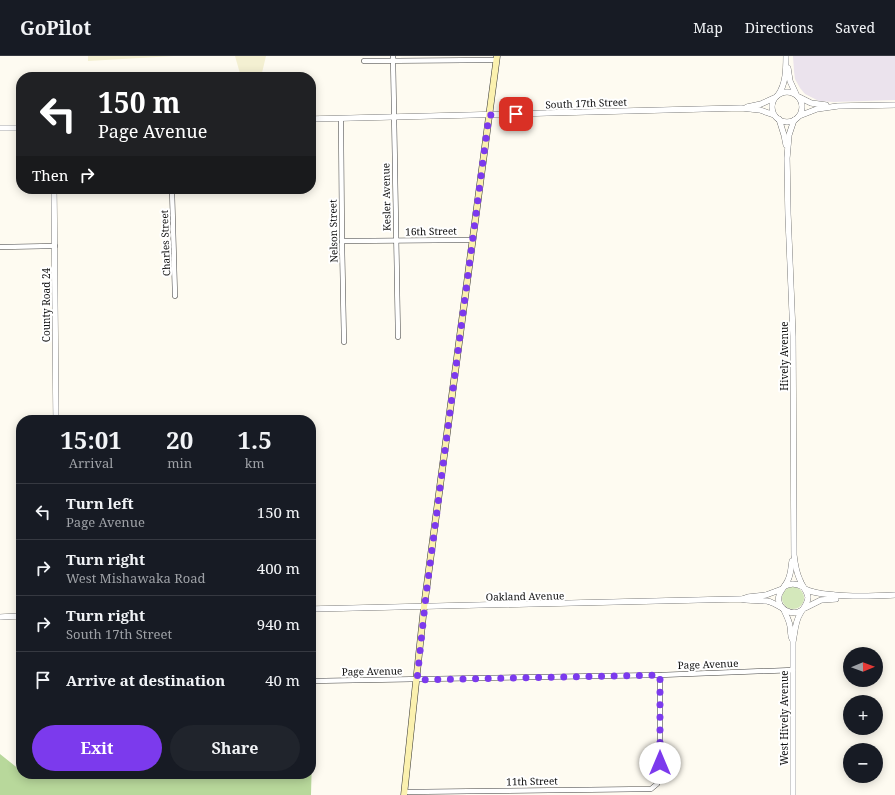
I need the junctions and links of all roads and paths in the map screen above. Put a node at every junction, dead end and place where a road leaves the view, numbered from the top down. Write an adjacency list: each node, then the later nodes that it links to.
1 (786, 57): 5 (street); 6 (street)
2 (393, 58): 3 (street); 4 (street); 11 (street, Kesler Avenue)
3 (496, 58): 10 (main road)
4 (364, 61)
5 (797, 95): 6 (street); 8 (street); 13 (street)
6 (776, 96): 9 (street); 12 (street)
7 (895, 105): 8 (street)
8 (838, 106): 13 (street)
9 (741, 108): 10 (street, South 17th Street); 12 (street)
10 (489, 115): 11 (street, South 17th Street); 22 (main road)
11 (394, 117): 15 (street, South 17th Street); 21 (street, Kesler Avenue)
12 (777, 117): 13 (street); 18 (street, Hively Avenue)
13 (797, 118): 18 (street, Hively Avenue)
14 (316, 119): 15 (street, South 17th Street)
15 (341, 119): 23 (street, Nelson Street)
16 (0, 128): 17 (street)
17 (16, 128)
18 (787, 158): 30 (street, Hively Avenue)
19 (54, 194): 24 (street, County Road 24)
20 (172, 194): 26 (street, Charles Street)
21 (396, 240): 22 (street, 16th Street); 23 (street, 16th Street); 27 (street, Kesler Avenue)
22 (473, 240): 36 (main road)
23 (342, 241): 28 (street, Nelson Street)
24 (55, 246): 25 (street); 29 (street, County Road 24)
25 (0, 247)
26 (175, 296)
27 (398, 337)
28 (344, 342)
29 (56, 415)
30 (794, 555): 31 (street, Hively Avenue); 32 (street, Hively Avenue)
31 (783, 588): 32 (street); 35 (street, Oakland Avenue); 38 (street, Hively Avenue)
32 (804, 588): 34 (street); 39 (street, Hively Avenue)
33 (895, 595): 34 (street)
34 (844, 597): 39 (street)
35 (740, 600): 36 (street, Oakland Avenue); 38 (street, Oakland Avenue)
36 (424, 607): 37 (street, Oakland Avenue); 45 (main road)
37 (316, 609)
38 (783, 609): 39 (street); 42 (street, Hively Avenue)
39 (804, 609): 42 (street, Hively Avenue)
40 (16, 616): 41 (street)
41 (0, 617)
42 (793, 642): 43 (street, West Hively Avenue)
43 (794, 670): 44 (street, Page Avenue); 48 (street, West Hively Avenue)
44 (660, 675): 45 (street, Page Avenue); 47 (street, 11th Street)
45 (417, 680): 46 (street, Page Avenue); 47 (main road)
46 (316, 681)
47 (405, 794)
48 (793, 795)

